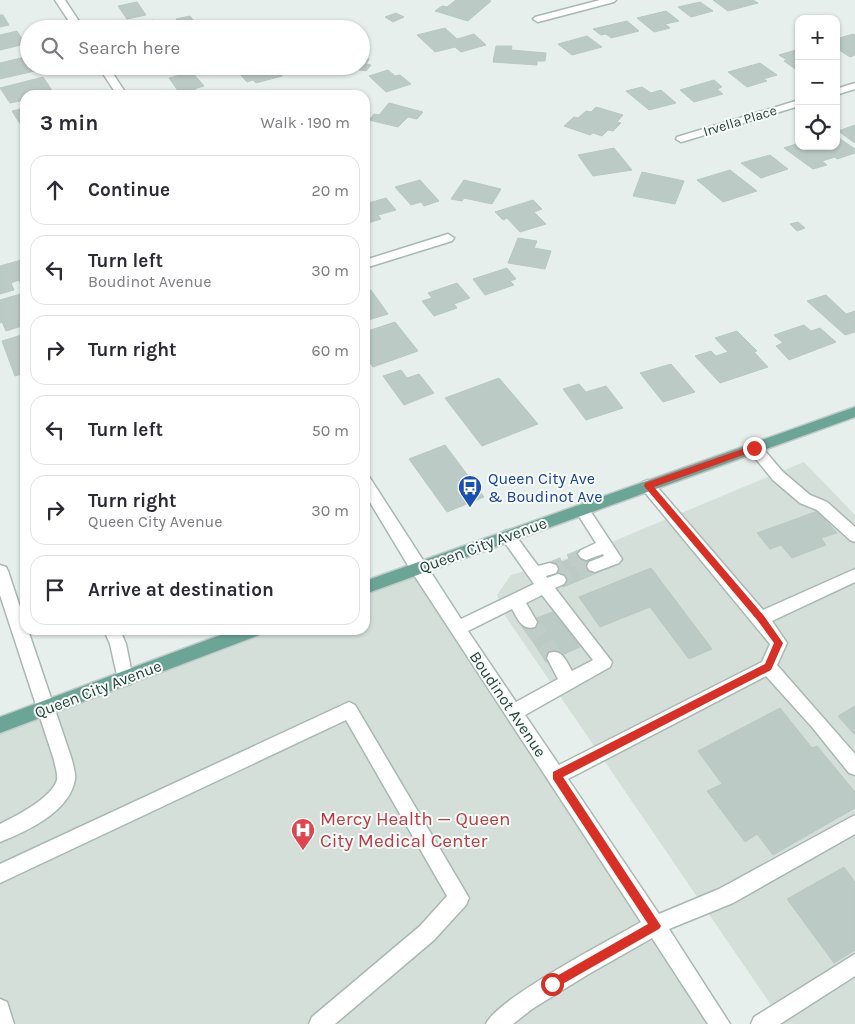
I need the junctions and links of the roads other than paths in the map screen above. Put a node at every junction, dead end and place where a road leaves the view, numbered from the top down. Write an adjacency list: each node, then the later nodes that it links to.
1 (60, 0): 4 (street)
2 (611, 0): 3 (street)
3 (538, 19)
4 (73, 20)
5 (109, 75): 7 (street)
6 (855, 86): 8 (street)
7 (119, 90)
8 (840, 91)
9 (795, 104): 10 (street, Irvella Place)
10 (682, 139)
11 (448, 238): 12 (street)
12 (370, 262)
13 (855, 412): 14 (main road, Queen City Avenue)
14 (754, 448): 15 (main road, Queen City Avenue); 19 (street)
15 (648, 486): 17 (main road, Queen City Avenue); 27 (street)
16 (370, 490): 21 (street, Boudinot Avenue)
17 (582, 510): 18 (main road, Queen City Avenue); 20 (street)
18 (508, 536): 21 (main road, Queen City Avenue); 24 (street)
19 (855, 536)
20 (591, 560)
21 (418, 568): 25 (main road, Queen City Avenue); 29 (street, Boudinot Avenue)
22 (0, 571): 30 (street)
23 (855, 575): 27 (street)
24 (547, 577): 26 (street); 37 (street)
25 (370, 586)
26 (516, 600): 28 (street); 29 (street)
27 (761, 619): 35 (street)
28 (529, 622)
29 (458, 628): 39 (street, Boudinot Avenue)
30 (20, 631)
31 (21, 635): 38 (street)
32 (114, 635): 36 (street)
33 (240, 635): 36 (main road, Queen City Avenue)
34 (554, 658): 37 (street)
35 (768, 667): 41 (street); 42 (street)
36 (125, 679): 38 (main road, Queen City Avenue)
37 (569, 682): 39 (street)
38 (46, 708): 40 (main road, Queen City Avenue); 44 (street)
39 (514, 712): 42 (street, Boudinot Avenue)
40 (0, 726)
41 (855, 767)
42 (556, 776): 46 (street, Boudinot Avenue)
43 (855, 824): 46 (street)
44 (0, 833)
45 (0, 874): 50 (street)
46 (656, 926): 51 (street); 52 (street, Boudinot Avenue)
47 (855, 964): 53 (street)
48 (0, 1009): 49 (street)
49 (4, 1024)
50 (319, 1024)
51 (496, 1024)
52 (720, 1024)
53 (761, 1024)

